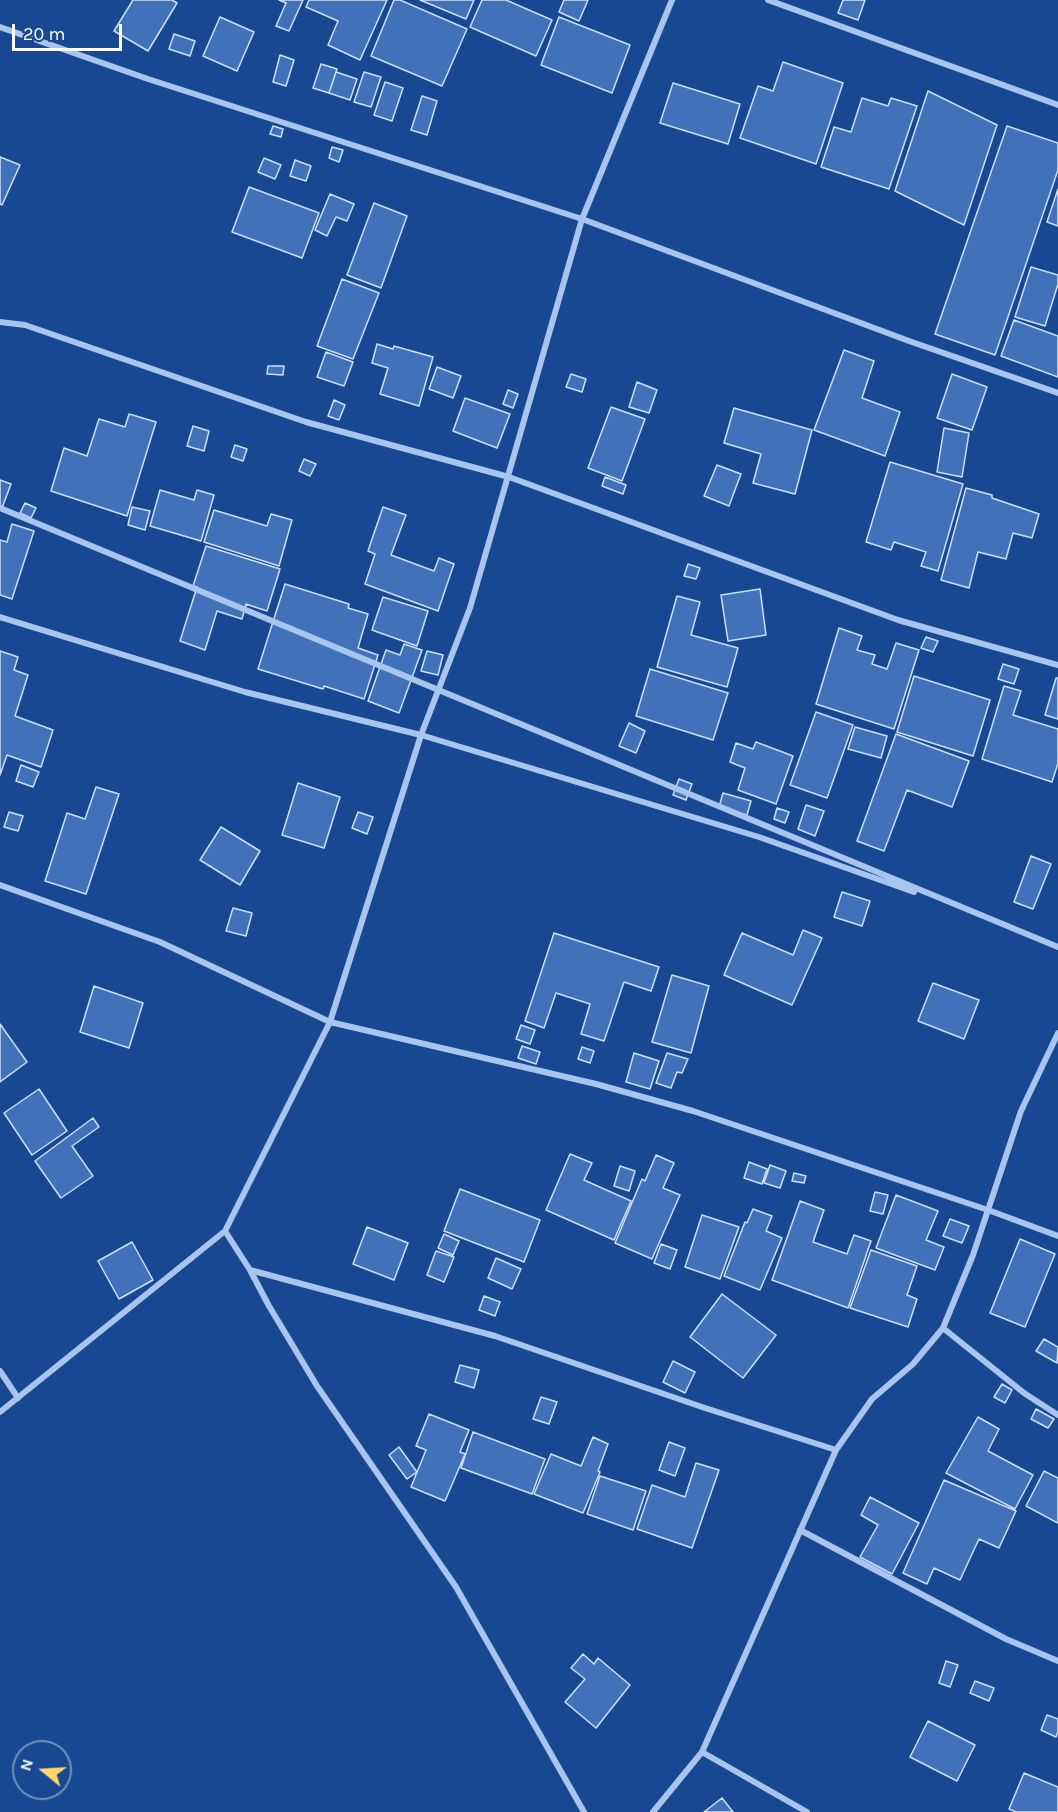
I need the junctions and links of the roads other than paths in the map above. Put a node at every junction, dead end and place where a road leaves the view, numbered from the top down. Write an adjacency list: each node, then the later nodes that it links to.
1 (672, 0): 5 (street)
2 (768, 0): 4 (street)
3 (0, 27): 5 (street)
4 (1058, 105)
5 (582, 219): 7 (street); 8 (street)
6 (0, 322): 8 (street)
7 (1058, 393)
8 (508, 477): 11 (street); 12 (street)
9 (0, 508): 14 (street)
10 (0, 617): 12 (street)
11 (1058, 665)
12 (422, 735): 14 (street); 15 (street)
13 (0, 885): 15 (street)
14 (1058, 946)
15 (330, 1022): 17 (street); 18 (street)
16 (1058, 1034): 17 (street)
17 (988, 1210): 19 (street); 21 (street)
18 (225, 1231): 20 (street); 23 (street)
19 (1058, 1236)
20 (250, 1270): 26 (street); 30 (street)
21 (943, 1328): 25 (street); 26 (street)
22 (0, 1371): 23 (street)
23 (18, 1398): 24 (street)
24 (0, 1412)
25 (1058, 1415)
26 (836, 1450): 27 (street)
27 (800, 1530): 28 (street); 29 (street)
28 (1058, 1661)
29 (702, 1752): 31 (street); 32 (street)
30 (584, 1812)
31 (653, 1812)
32 (807, 1812)

